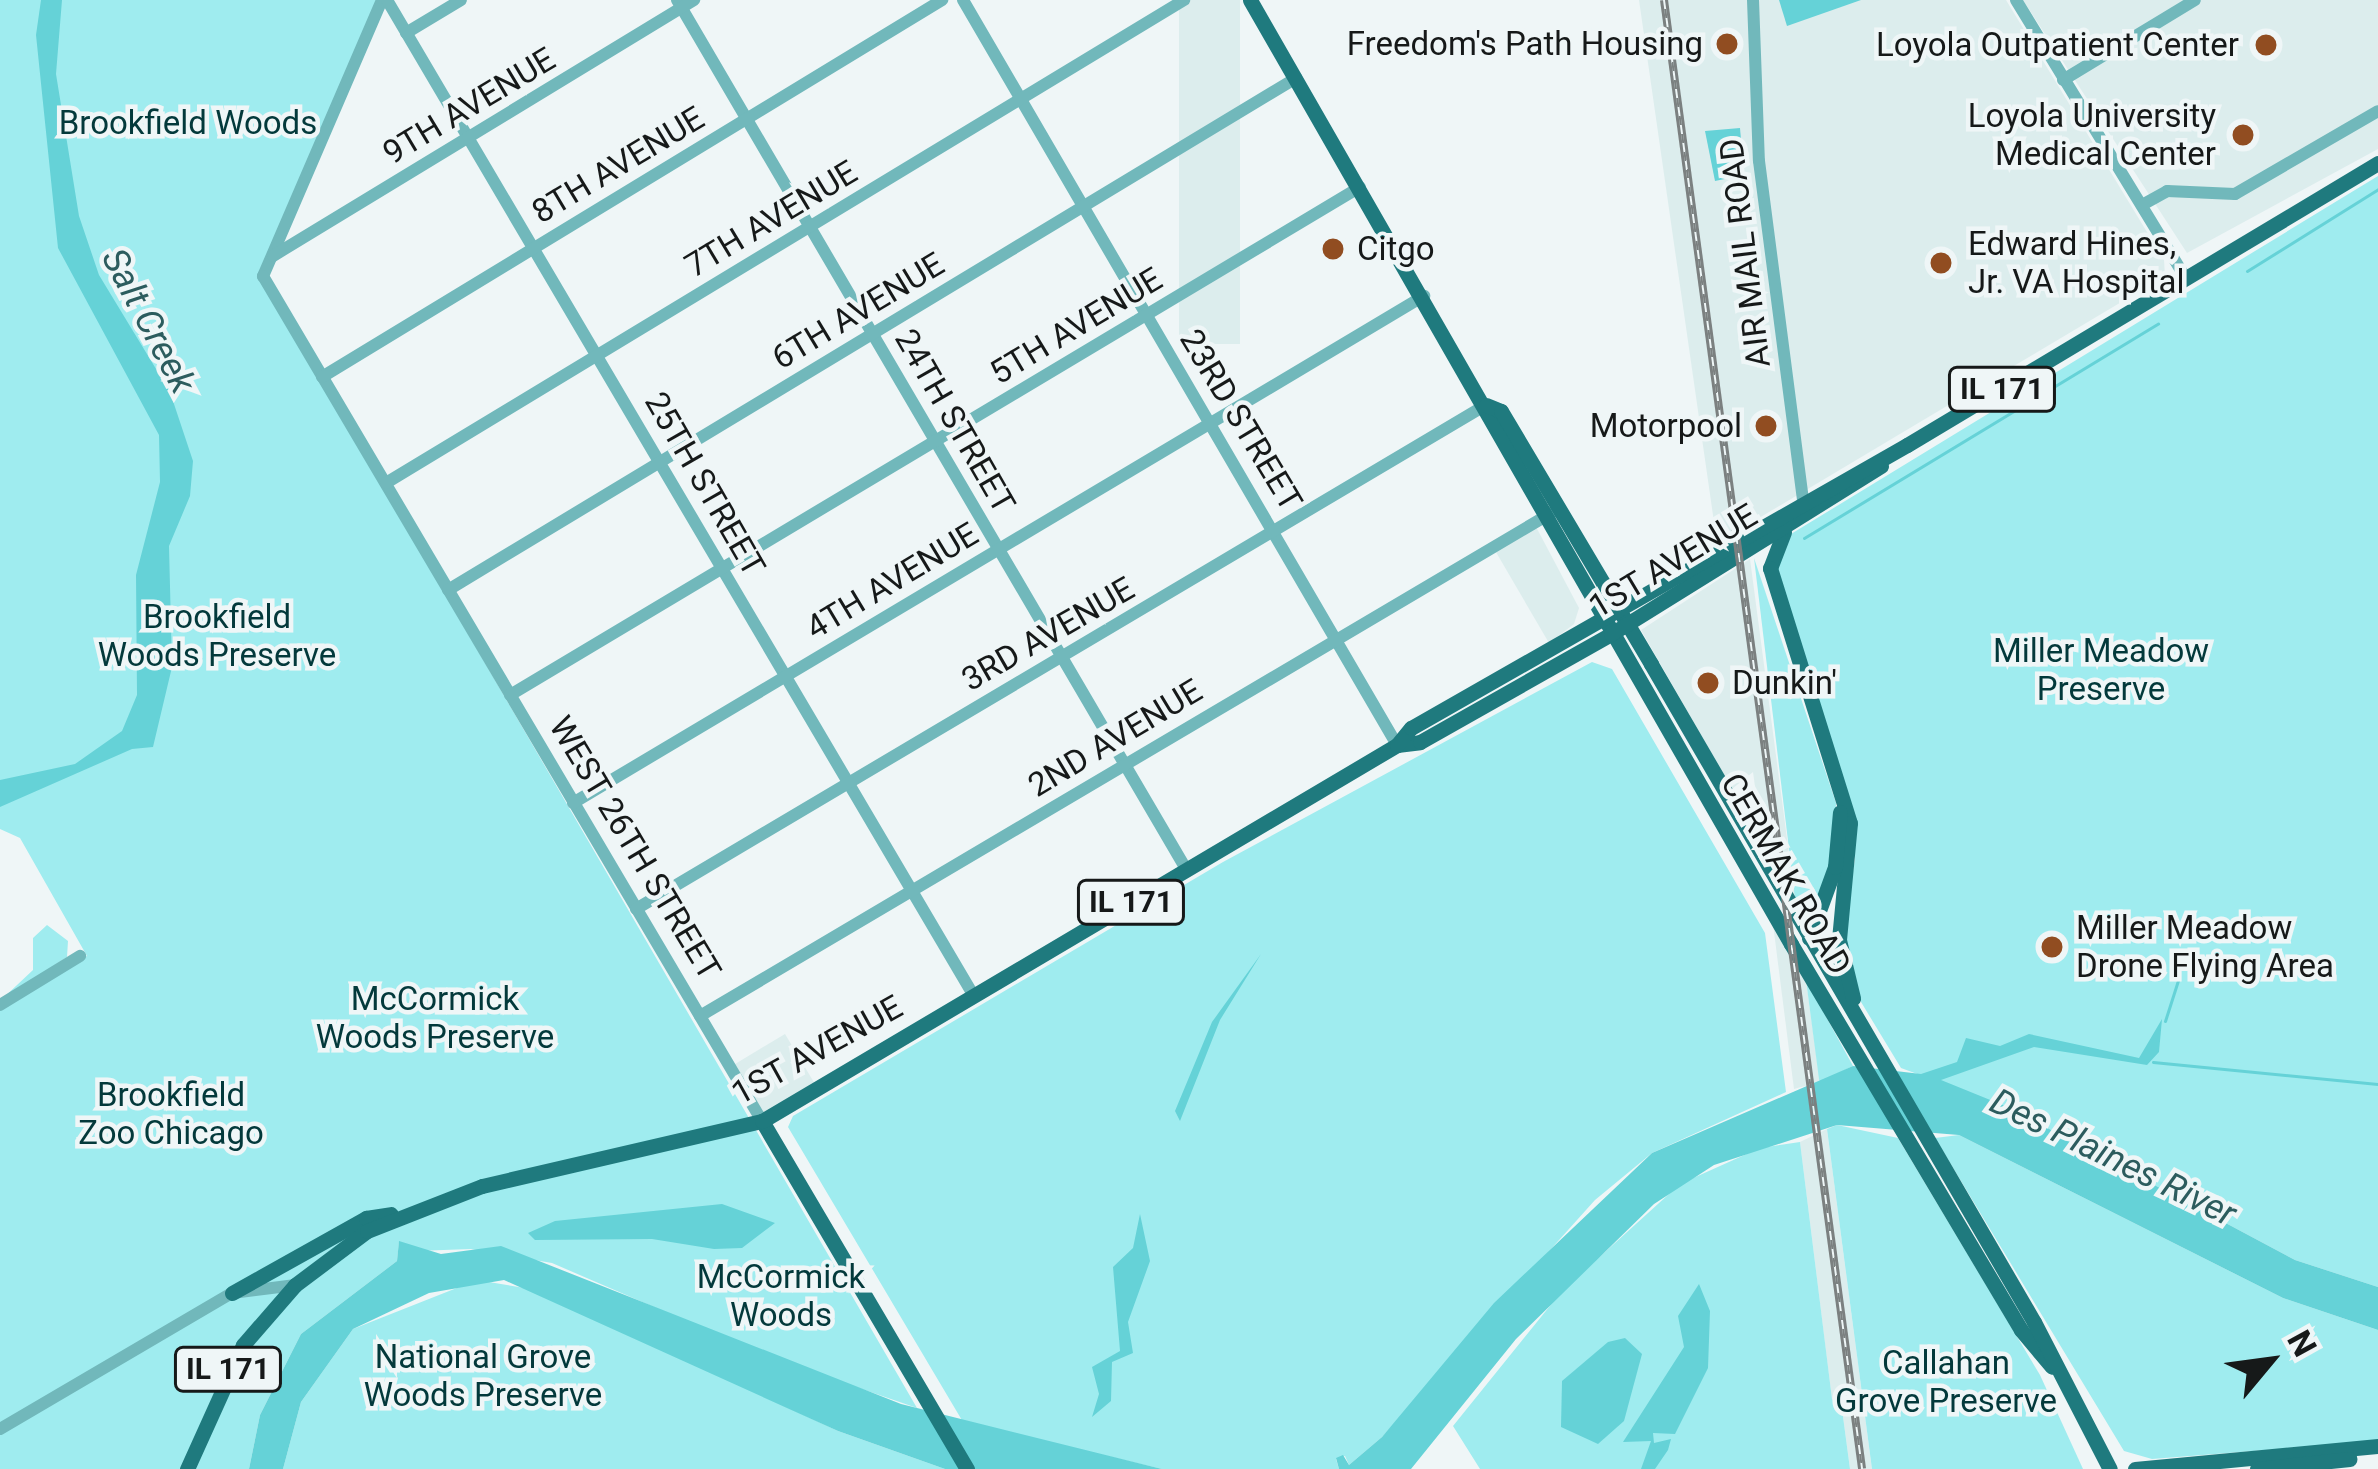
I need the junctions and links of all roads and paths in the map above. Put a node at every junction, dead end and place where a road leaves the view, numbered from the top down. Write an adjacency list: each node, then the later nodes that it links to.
1 (385, 0): 11 (street, 25TH STREET); 24 (street)
2 (461, 0): 11 (street)
3 (942, 0): 16 (street, 8TH AVENUE)
4 (963, 0): 14 (street, 23RD STREET)
5 (1184, 0): 14 (street, 7TH AVENUE)
6 (1250, 0): 12 (main road, CERMAK ROAD)
7 (1753, 0): 37 (street, AIR MAIL ROAD)
8 (2016, 0): 13 (street)
9 (2195, 0): 13 (street)
10 (684, 3): 16 (street, 24TH STREET); 17 (street, 9TH AVENUE)
11 (406, 33): 17 (street, 25TH STREET)
12 (1296, 79): 19 (main road, CERMAK ROAD); 21 (street, 6TH AVENUE)
13 (2063, 80): 20 (street)
14 (1021, 99): 21 (street, 23RD STREET); 22 (street, 7TH AVENUE)
15 (2378, 111): 20 (street)
16 (746, 118): 22 (street, 24TH STREET); 23 (street, 8TH AVENUE)
17 (469, 139): 23 (street, 25TH STREET); 24 (street, 9TH AVENUE)
18 (2378, 164): 25 (main road, 1ST AVENUE / IL 171)
19 (1360, 187): 26 (main road, CERMAK ROAD); 27 (street, 5TH AVENUE)
20 (2142, 205): 25 (street)
21 (1084, 206): 27 (street, 23RD STREET); 28 (street, 6TH AVENUE)
22 (809, 226): 28 (street, 24TH STREET); 29 (street, 7TH AVENUE)
23 (534, 247): 29 (street, 25TH STREET); 30 (street, 8TH AVENUE)
24 (272, 257): 30 (street, WEST 26TH STREET)
25 (2186, 278): 34 (main road, 1ST AVENUE / IL 171)
26 (1424, 296): 31 (main road, CERMAK ROAD); 32 (street, 4TH AVENUE)
27 (1148, 315): 32 (street, 23RD STREET); 33 (street, 5TH AVENUE)
28 (872, 334): 33 (street, 24TH STREET); 35 (street, 6TH AVENUE)
29 (598, 356): 35 (street, 25TH STREET); 36 (street, 7TH AVENUE)
30 (322, 376): 36 (street, WEST 26TH STREET)
31 (1486, 404): 38 (main road, CERMAK ROAD); 39 (main road, CERMAK ROAD); 42 (street, 3RD AVENUE)
32 (1211, 423): 42 (street, 23RD STREET); 44 (street, 4TH AVENUE)
33 (936, 442): 44 (street, 24TH STREET); 47 (street, 5TH AVENUE)
34 (1907, 445): 37 (main road, 1ST AVENUE / IL 171); 41 (main road, 1ST AVENUE / IL 171)
35 (660, 462): 47 (street, 25TH STREET); 49 (street, 6TH AVENUE)
36 (386, 483): 49 (street, WEST 26TH STREET)
37 (1802, 494): 40 (main road, 1ST AVENUE / IL 171)
38 (1559, 508): 39 (street, 2ND AVENUE); 45 (main road, CERMAK ROAD)
39 (1542, 518): 46 (main road, CERMAK ROAD); 55 (street, 2ND AVENUE)
40 (1766, 521): 43 (main road); 48 (main road, 1ST AVENUE / IL 171)
41 (1790, 526): 43 (main road, 1ST AVENUE / IL 171); 74 (main road)
42 (1275, 531): 55 (street, 23RD STREET); 57 (street, 3RD AVENUE)
43 (1760, 544): 52 (main road, 1ST AVENUE / IL 171); 68 (main road)
44 (999, 549): 57 (street, 24TH STREET); 59 (street, 4TH AVENUE)
45 (1591, 562): 48 (main road); 50 (main road, CERMAK ROAD)
46 (1570, 566): 51 (main road, CERMAK ROAD); 54 (main road)
47 (723, 568): 59 (street, 25TH STREET); 60 (street, 5TH AVENUE)
48 (1671, 576): 50 (main road, 1ST AVENUE / IL 171)
49 (448, 590): 60 (street, WEST 26TH STREET)
50 (1617, 607): 51 (main road, 1ST AVENUE / IL 171); 52 (main road, CERMAK ROAD)
51 (1601, 617): 53 (main road, CERMAK ROAD); 54 (main road, 1ST AVENUE / IL 171)
52 (1628, 625): 53 (main road, 1ST AVENUE / IL 171); 68 (main road, CERMAK ROAD)
53 (1611, 634): 56 (main road, 1ST AVENUE / IL 171); 58 (main road, CERMAK ROAD)
54 (1571, 635): 61 (main road, 1ST AVENUE / IL 171)
55 (1338, 638): 61 (street, 23RD STREET); 62 (street, 2ND AVENUE)
56 (1580, 652): 58 (main road); 61 (main road, 1ST AVENUE / IL 171)
57 (1062, 657): 62 (street, 24TH STREET); 63 (street, 3RD AVENUE)
58 (1629, 665): 70 (main road, CERMAK ROAD)
59 (786, 676): 63 (street, 25TH STREET); 64 (street, 4TH AVENUE)
60 (510, 695): 64 (street, WEST 26TH STREET)
61 (1397, 745): 65 (main road, 1ST AVENUE / IL 171)
62 (1124, 764): 65 (street, 24TH STREET); 66 (street, 2ND AVENUE)
63 (849, 782): 66 (street, 25TH STREET); 67 (street, 3RD AVENUE)
64 (573, 803): 67 (street, WEST 26TH STREET)
65 (1186, 869): 71 (main road, 1ST AVENUE / IL 171)
66 (913, 890): 71 (street, 25TH STREET); 73 (street, 2ND AVENUE)
67 (636, 909): 73 (street, WEST 26TH STREET)
68 (1809, 936): 70 (main road); 74 (main road, CERMAK ROAD)
69 (80, 956): 72 (street)
70 (1810, 976): 79 (main road, CERMAK ROAD)
71 (974, 996): 75 (main road, 1ST AVENUE / IL 171)
72 (0, 1005)
73 (700, 1016): 75 (street, WEST 26TH STREET)
74 (1864, 1029): 79 (main road, CERMAK ROAD)
75 (762, 1121): 76 (main road, 1ST AVENUE / IL 171); 84 (main road, WEST 26TH STREET)
76 (411, 1210): 77 (main road, 1ST AVENUE / IL 171); 78 (main road)
77 (295, 1285): 78 (street); 83 (main road, 1ST AVENUE / IL 171)
78 (232, 1293): 80 (street)
79 (2052, 1366): 85 (main road, CERMAK ROAD)
80 (0, 1429)
81 (2378, 1446): 86 (main road)
82 (2378, 1457): 87 (main road)
83 (187, 1469)
84 (967, 1469)
85 (2110, 1469)
86 (2135, 1469)
87 (2257, 1469)

